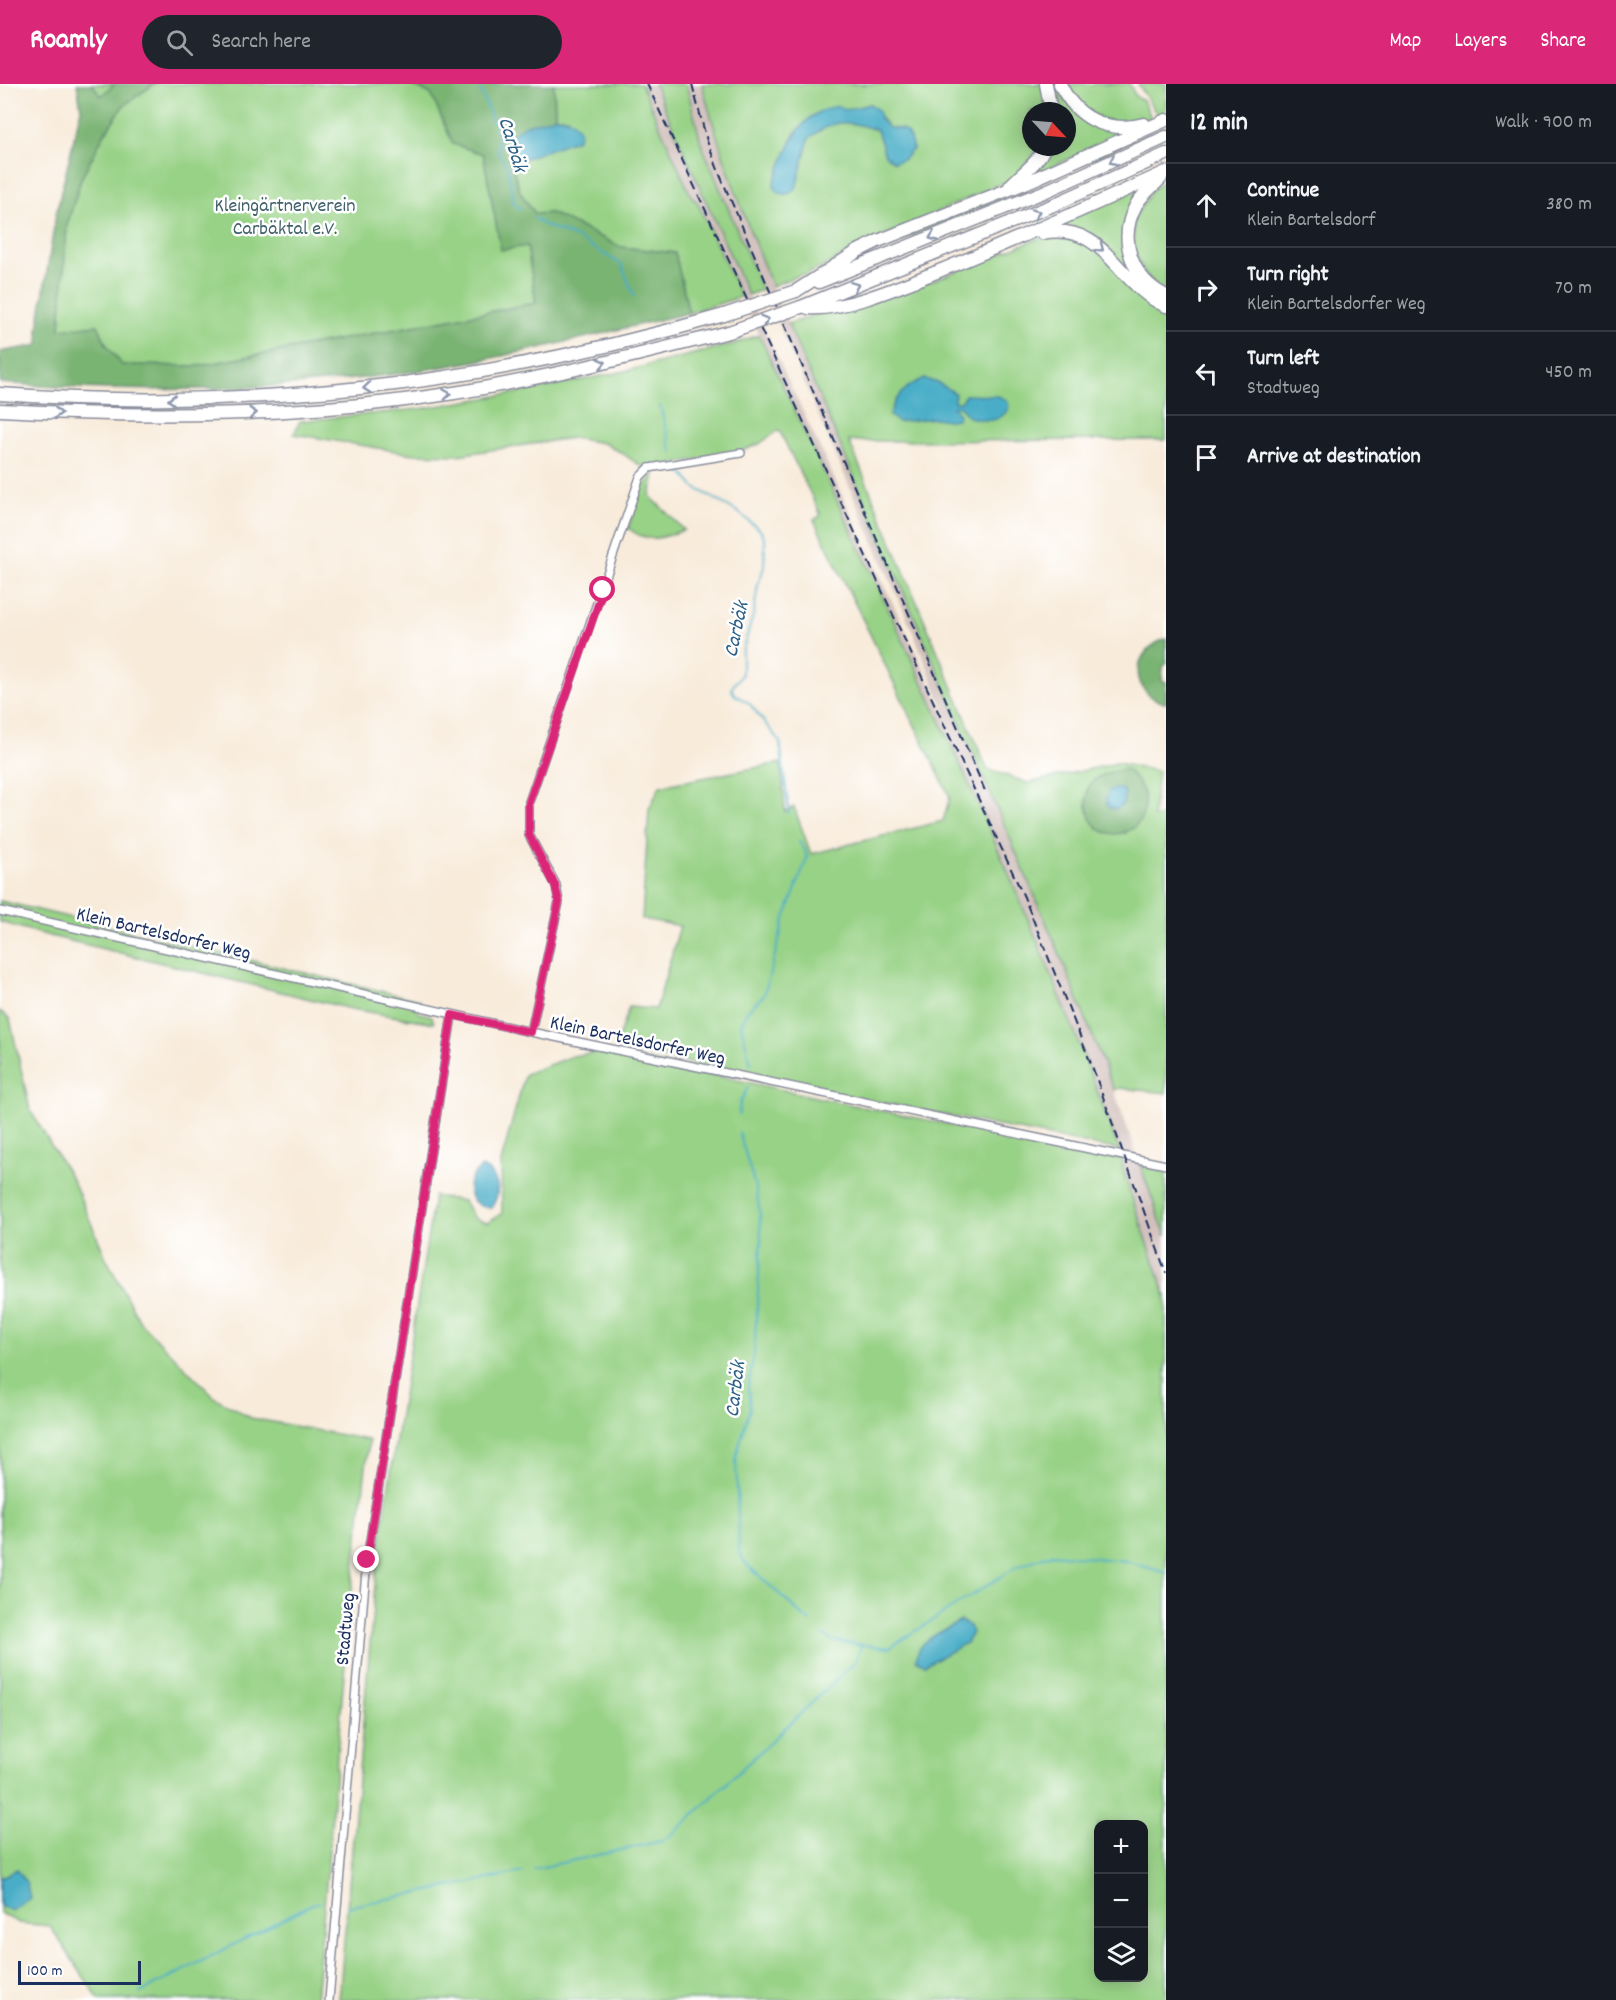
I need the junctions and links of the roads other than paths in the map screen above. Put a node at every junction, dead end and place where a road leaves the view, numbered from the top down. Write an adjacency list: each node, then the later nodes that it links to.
1 (1046, 84): 3 (highway)
2 (1060, 84): 4 (highway)
3 (1049, 102)
4 (1166, 120): 9 (highway)
5 (1166, 137): 11 (highway, one-way to 11)
6 (1166, 154): 14 (highway, one-way to 6)
7 (1040, 156): 9 (highway)
8 (1166, 172): 10 (highway); 12 (highway)
9 (1006, 190): 11 (highway)
10 (1026, 236): 13 (highway, one-way to 13); 14 (highway)
11 (796, 291): 15 (highway, one-way to 15, bridge)
12 (1166, 296)
13 (1166, 306)
14 (801, 307): 16 (highway, one-way to 14, bridge)
15 (0, 394)
16 (0, 410)
17 (741, 453): 20 (street)
18 (0, 910): 19 (street, Klein Bartelsdorfer Weg)
19 (452, 1015): 20 (street, Klein Bartelsdorfer Weg); 22 (street, Stadtweg)
20 (531, 1032): 21 (street, Klein Bartelsdorfer Weg)
21 (1166, 1165)
22 (329, 2000)

